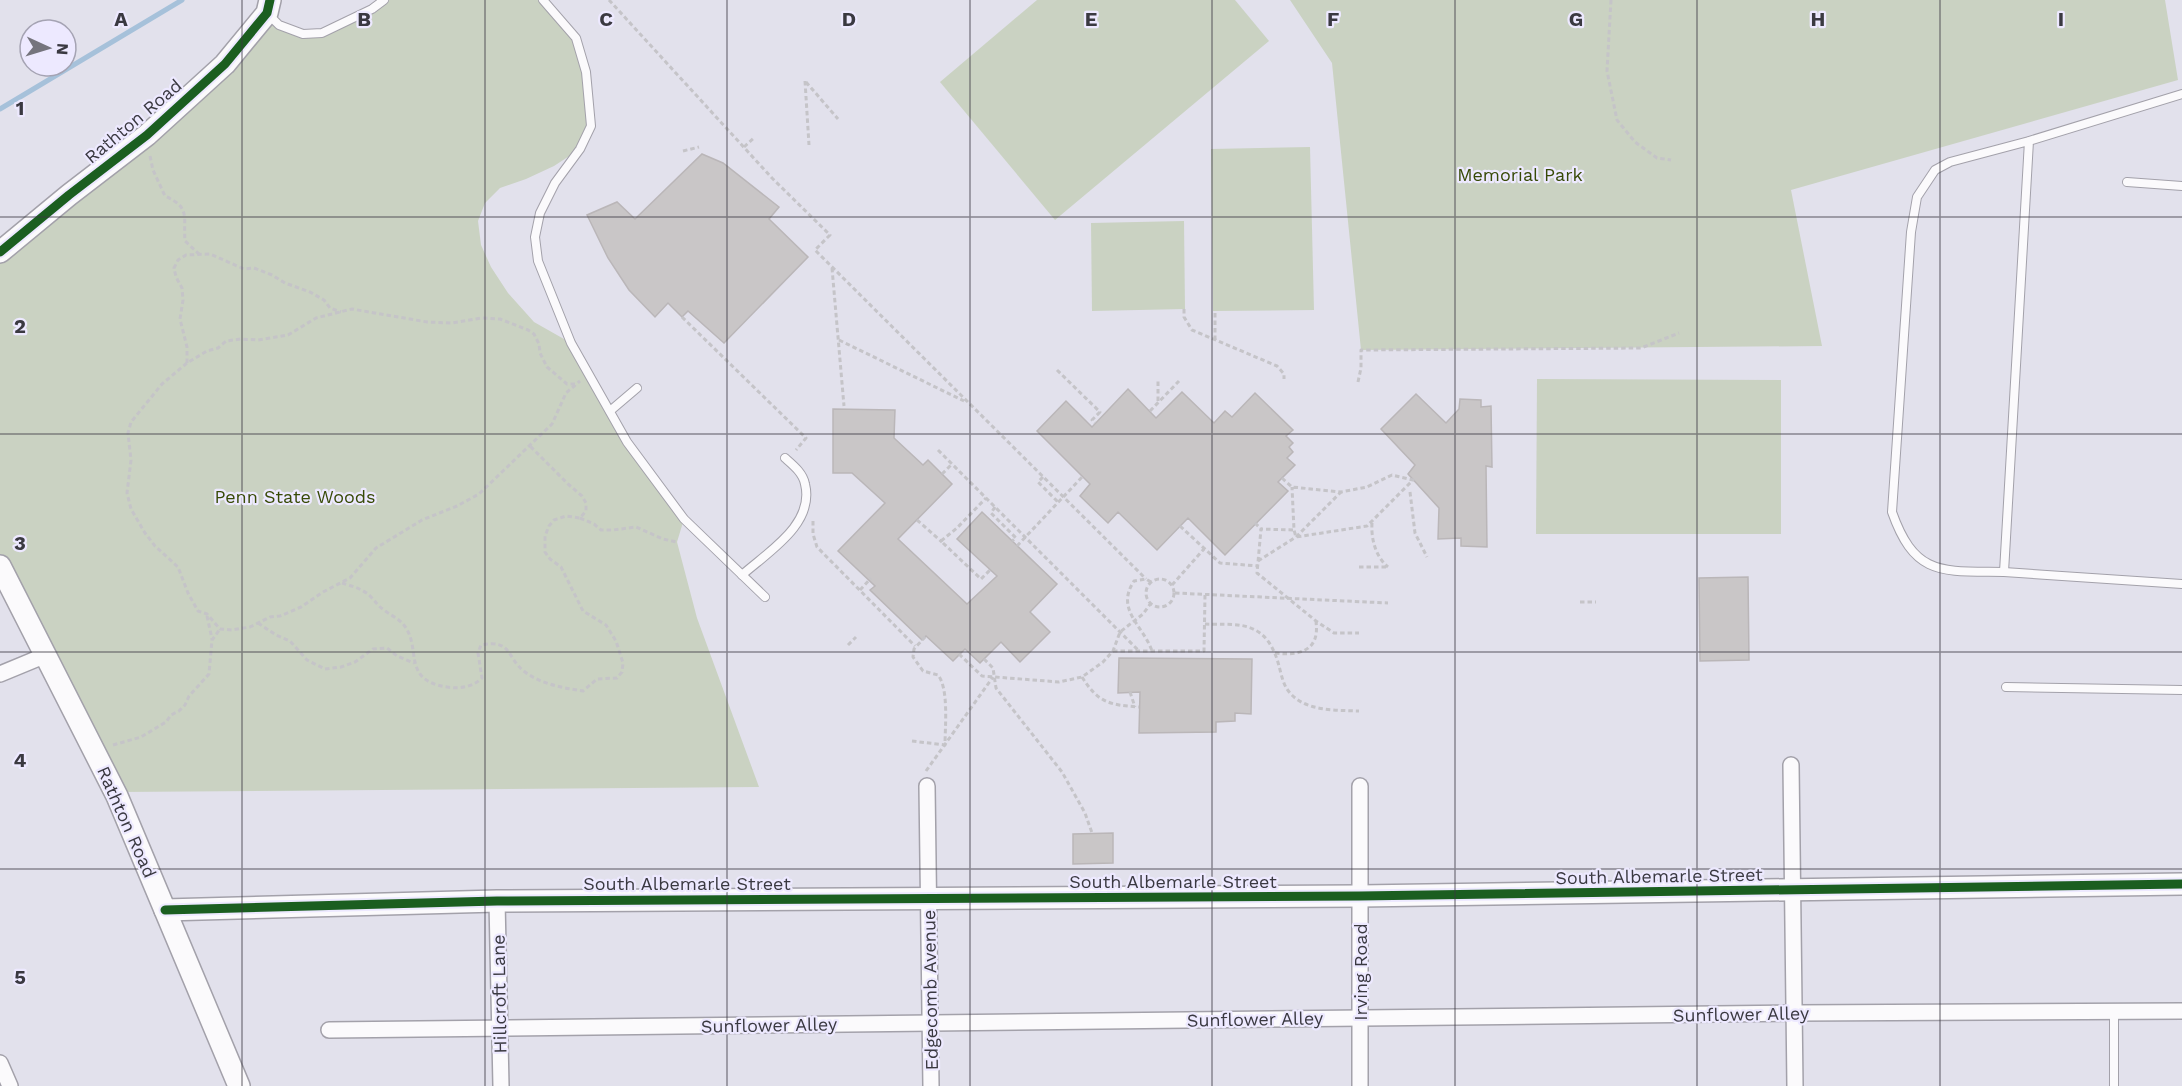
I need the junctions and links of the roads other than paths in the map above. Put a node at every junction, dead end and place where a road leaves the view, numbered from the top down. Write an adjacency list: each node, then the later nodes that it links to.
1 (384, 0): 3 (lane)
2 (543, 0): 10 (lane)
3 (269, 6): 8 (street, Rathton Road)
4 (2182, 93): 5 (lane)
5 (2030, 141): 13 (lane); 13 (lane)
6 (2127, 182): 7 (lane)
7 (2182, 186)
8 (0, 252)
9 (637, 387): 10 (lane)
10 (610, 411): 14 (lane)
11 (785, 458): 14 (lane)
12 (0, 566): 17 (street, Rathton Road)
13 (2004, 572): 15 (lane)
14 (742, 575): 16 (lane)
15 (2182, 584)
16 (765, 597)
17 (45, 655): 18 (street); 29 (street, Rathton Road)
18 (0, 674)
19 (2006, 687): 20 (lane)
20 (2182, 690)
21 (1791, 765): 25 (street)
22 (926, 779): 27 (street, Edgecomb Avenue)
23 (1360, 786): 26 (street, Irving Road)
24 (2182, 884): 25 (street, South Albemarle Street)
25 (1793, 891): 26 (street, South Albemarle Street); 32 (street)
26 (1360, 896): 27 (street, South Albemarle Street); 33 (street, Irving Road)
27 (928, 898): 28 (street, South Albemarle Street); 34 (street, Edgecomb Avenue)
28 (497, 901): 29 (street, South Albemarle Street); 35 (street, Hillcroft Lane)
29 (165, 910): 39 (street, Rathton Road)
30 (2114, 1011): 31 (street, Sunflower Alley); 32 (street, Sunflower Alley); 44 (lane)
31 (2182, 1011)
32 (1796, 1013): 33 (street, Sunflower Alley); 43 (street)
33 (1361, 1018): 34 (street, Sunflower Alley); 42 (street, Irving Road)
34 (930, 1023): 35 (street, Sunflower Alley); 41 (street, Edgecomb Avenue)
35 (500, 1028): 36 (street, Sunflower Alley); 40 (street, Hillcroft Lane)
36 (329, 1030)
37 (0, 1063): 38 (street)
38 (10, 1086)
39 (239, 1086)
40 (501, 1086)
41 (931, 1086)
42 (1360, 1086)
43 (1795, 1086)
44 (2114, 1086)

